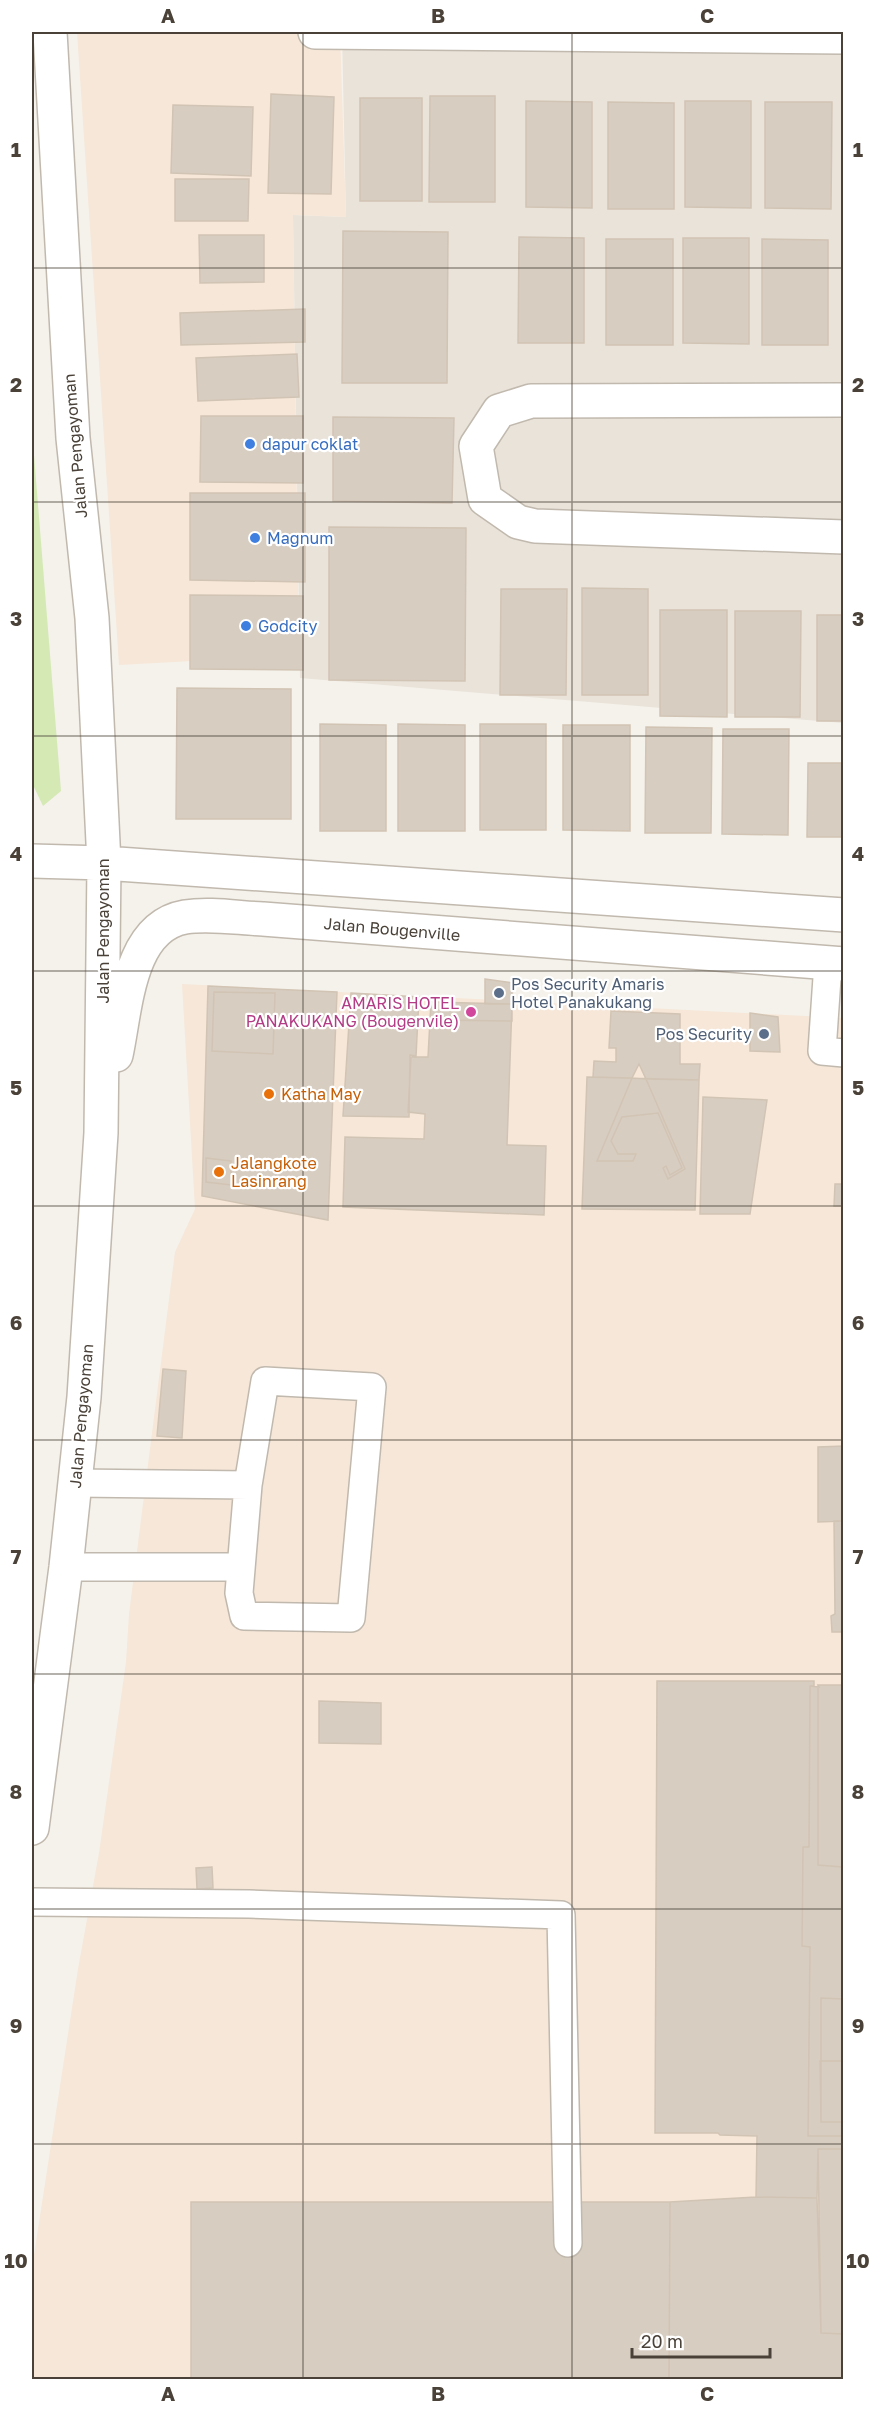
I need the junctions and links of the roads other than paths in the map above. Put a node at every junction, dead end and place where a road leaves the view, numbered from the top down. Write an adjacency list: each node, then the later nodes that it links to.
1 (50, 32): 8 (street, Jalan Pengayoman)
2 (315, 32): 3 (street)
3 (581, 32): 4 (street)
4 (843, 37)
5 (843, 400): 6 (street)
6 (843, 537)
7 (32, 861): 8 (street)
8 (104, 863): 9 (street); 12 (street, Jalan Pengayoman)
9 (843, 915)
10 (836, 963): 11 (lane); 12 (street, Jalan Bougenville)
11 (843, 1053)
12 (101, 1133): 13 (street, Jalan Pengayoman)
13 (75, 1483): 14 (lane); 16 (street, Jalan Pengayoman)
14 (248, 1485): 15 (lane); 15 (lane)
15 (241, 1566): 16 (lane)
16 (66, 1567): 17 (street, Jalan Pengayoman)
17 (32, 1828)
18 (32, 1902): 19 (lane)
19 (568, 2243)

